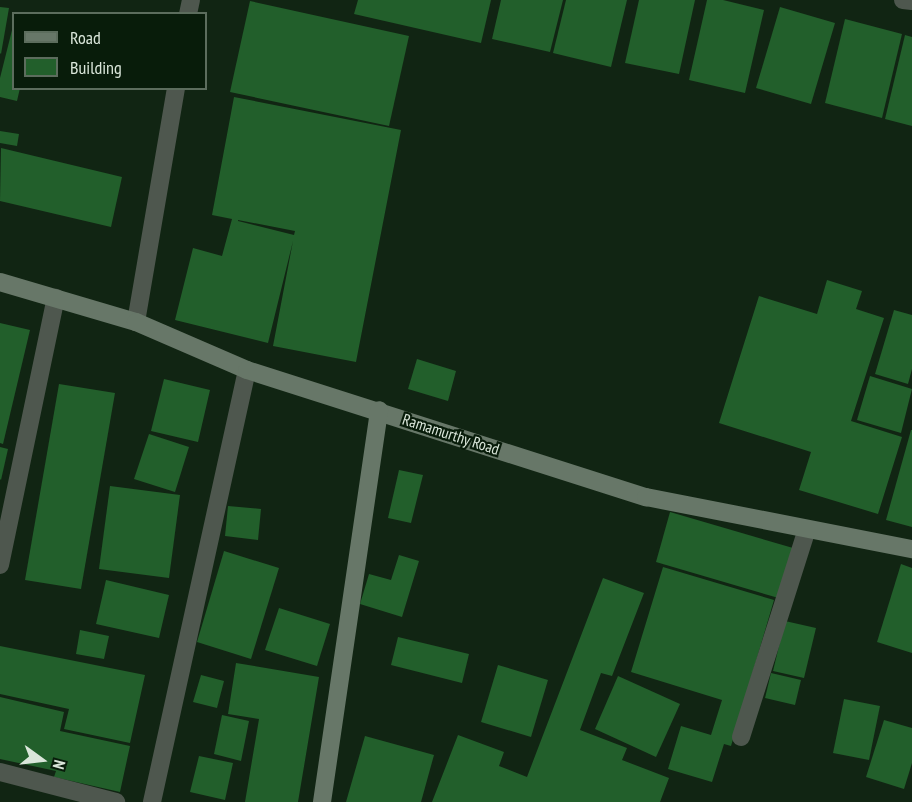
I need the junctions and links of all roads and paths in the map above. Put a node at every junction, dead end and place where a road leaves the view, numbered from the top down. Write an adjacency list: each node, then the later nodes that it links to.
1 (903, 0): 2 (street)
2 (912, 2)
3 (176, 90): 6 (street)
4 (0, 282): 5 (street, Ramamurthy Road)
5 (56, 298): 6 (street, Ramamurthy Road); 11 (street)
6 (136, 322): 7 (street, Ramamurthy Road)
7 (247, 370): 8 (street, Ramamurthy Road); 15 (street)
8 (379, 410): 9 (street, Ramamurthy Road); 16 (street)
9 (807, 529): 10 (street, Ramamurthy Road); 12 (street)
10 (912, 549)
11 (0, 565)
12 (741, 737)
13 (0, 772): 14 (street)
14 (116, 802)
15 (152, 802)
16 (322, 802)

